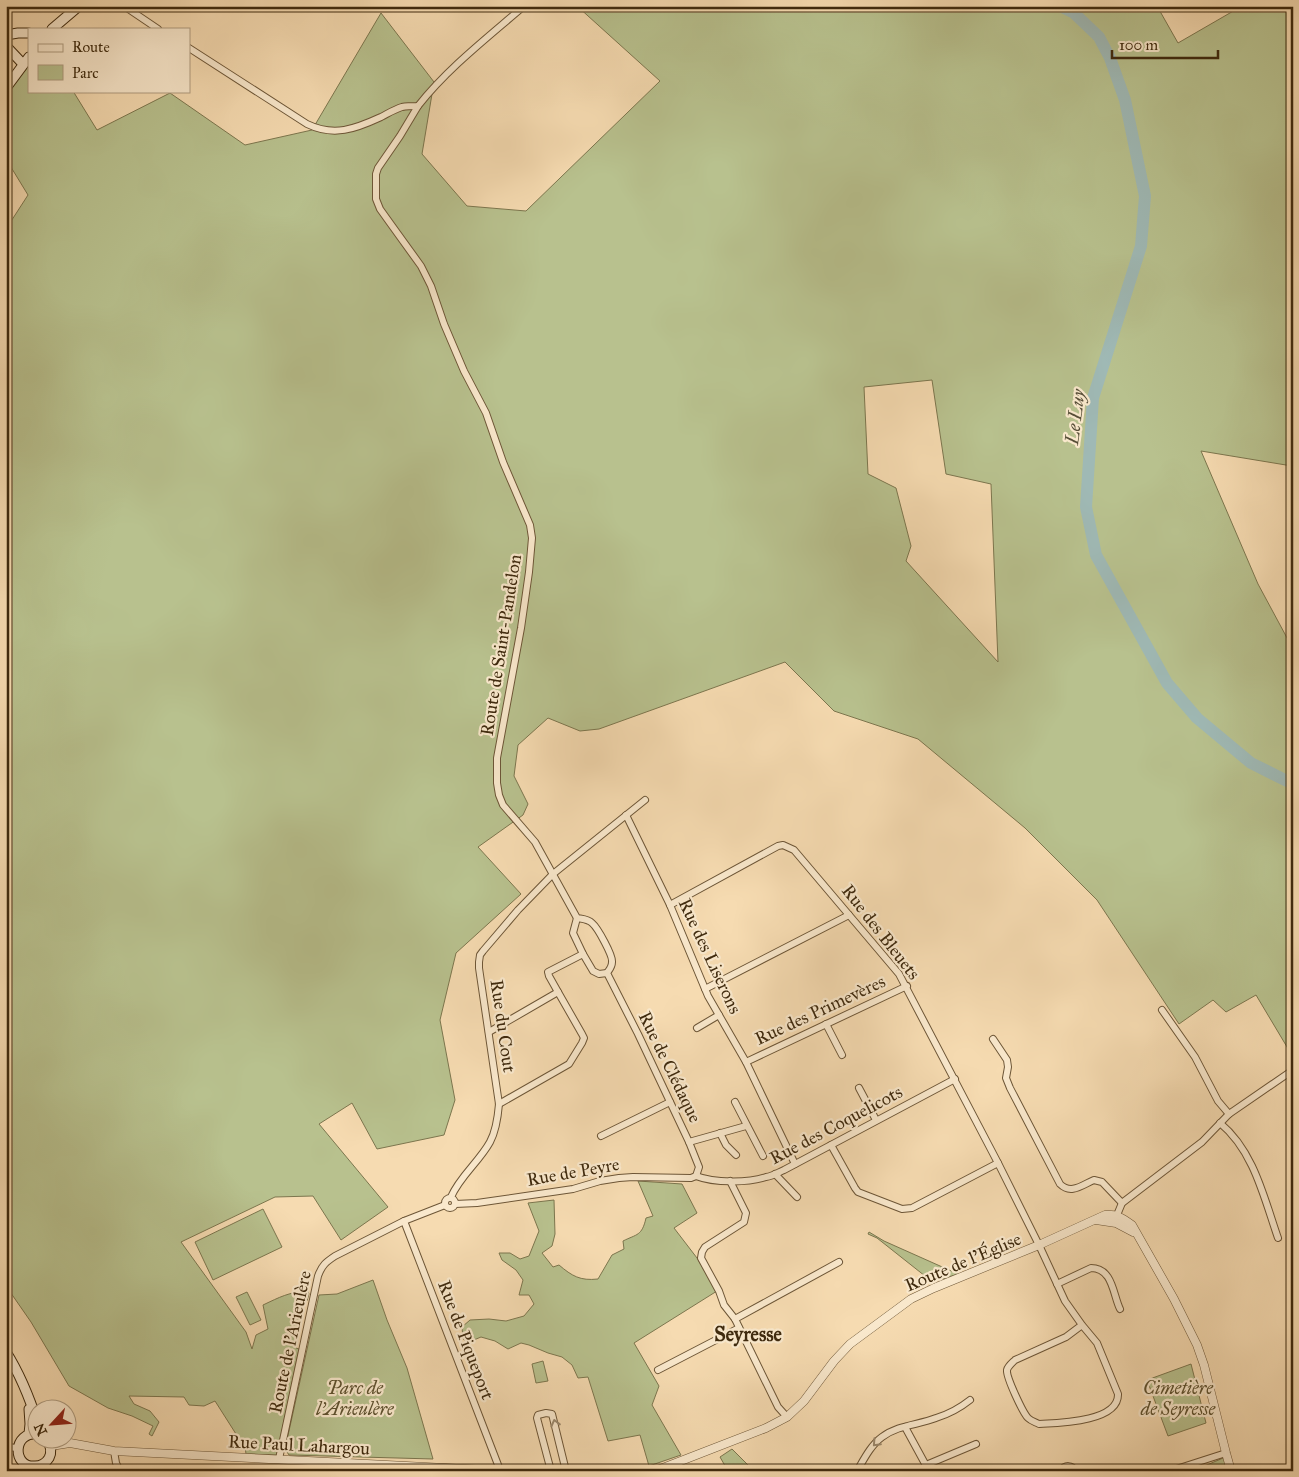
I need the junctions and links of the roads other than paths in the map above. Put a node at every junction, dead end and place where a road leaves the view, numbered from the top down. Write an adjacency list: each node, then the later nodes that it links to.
1 (79, 6): 4 (main road)
2 (124, 6): 5 (street)
3 (524, 6): 12 (street, Route de Saint-Pandelon)
4 (53, 28)
5 (157, 28)
6 (28, 33): 7 (main road)
7 (6, 36)
8 (6, 46): 10 (main road)
9 (190, 49): 12 (street)
10 (26, 61): 11 (main road)
11 (6, 88)
12 (418, 106): 15 (street, Route de Saint-Pandelon)
13 (645, 800): 14 (street, Rue du Cout)
14 (626, 814): 15 (street, Rue du Cout); 16 (street, Rue des Liserons)
15 (552, 874): 18 (street); 28 (street, Rue du Cout)
16 (670, 905): 17 (street, Rue des Bleuets); 22 (street, Rue des Liserons)
17 (849, 915): 21 (street, Rue des Bleuets); 22 (street)
18 (577, 918): 19 (street); 20 (street)
19 (583, 954): 20 (street); 23 (street)
20 (607, 973): 35 (street, Rue de Clédaque)
21 (907, 986): 26 (street, Rue des Primevères); 33 (street, Rue des Bleuets)
22 (705, 989): 25 (street, Rue des Liserons)
23 (558, 992): 28 (street); 37 (street)
24 (1162, 1010): 38 (street)
25 (719, 1015): 27 (street); 31 (street, Rue des Liserons)
26 (826, 1024): 30 (street); 31 (street, Rue des Primevères)
27 (697, 1028)
28 (489, 1032): 37 (street, Rue du Cout)
29 (993, 1039): 55 (street)
30 (842, 1055)
31 (746, 1062): 49 (street, Rue des Liserons)
32 (1293, 1070): 38 (street)
33 (955, 1079): 39 (street, Rue des Coquelicots); 48 (street, Rue des Bleuets)
34 (859, 1088): 39 (street)
35 (670, 1102): 43 (street); 44 (street, Rue de Clédaque)
36 (735, 1102): 41 (street)
37 (499, 1104): 54 (street, Rue du Cout)
38 (1229, 1114): 40 (street)
39 (876, 1120): 45 (street, Rue des Coquelicots)
40 (1220, 1123): 55 (street); 60 (street)
41 (746, 1126): 42 (street); 47 (street)
42 (720, 1133): 44 (street); 46 (street)
43 (601, 1136)
44 (689, 1142): 51 (street, Rue de Clédaque)
45 (831, 1145): 48 (street); 49 (street, Rue des Coquelicots)
46 (736, 1155)
47 (763, 1156)
48 (998, 1163): 61 (street, Rue des Bleuets)
49 (796, 1164): 50 (street, Rue des Coquelicots)
50 (775, 1174): 52 (street, Rue des Coquelicots); 53 (street)
51 (696, 1176): 52 (street, Rue des Coquelicots); 56 (street, Rue de Peyre)
52 (730, 1181): 65 (street)
53 (797, 1197)
54 (451, 1198): 56 (street); 57 (street, Rue de Peyre)
55 (1122, 1203): 58 (street)
56 (455, 1204): 57 (street, Rue de Peyre)
57 (445, 1205): 59 (street, Rue de Peyre)
58 (1117, 1219): 61 (street, Route de l'Église); 83 (street)
59 (404, 1221): 84 (street, Route de l'Arieulère); 87 (street, Rue de Piqueport)
60 (1278, 1238)
61 (1039, 1245): 63 (street, Rue des Bleuets); 74 (street, Route de l'Église)
62 (839, 1262): 65 (street)
63 (1057, 1284): 64 (street); 66 (street, Rue des Bleuets)
64 (1120, 1309)
65 (735, 1319): 67 (street)
66 (1082, 1325): 66 (street)
67 (739, 1328): 69 (street); 74 (street)
68 (6, 1352): 70 (main road)
69 (658, 1370)
70 (26, 1394): 71 (main road); 73 (main road)
71 (28, 1400)
72 (970, 1400): 75 (street)
73 (28, 1404)
74 (787, 1417): 92 (street, Route de l'Église)
75 (905, 1426): 86 (street); 93 (street, one-way to 93)
76 (28, 1436): 80 (main road)
77 (78, 1444): 82 (street, Rue Paul Lahargou)
78 (976, 1444): 86 (street)
79 (6, 1446): 80 (street)
80 (18, 1448): 85 (main road)
81 (50, 1450): 85 (main road)
82 (118, 1452): 84 (street, Rue Paul Lahargou); 88 (street)
83 (1226, 1454): 96 (street); 97 (street)
84 (279, 1459): 87 (street, Rue Paul Lahargou)
85 (45, 1468)
86 (928, 1468)
87 (500, 1470): 89 (street, Rue Paul Lahargou)
88 (120, 1471)
89 (505, 1471)
90 (551, 1471): 91 (street, one-way to 90)
91 (566, 1471)
92 (655, 1471)
93 (857, 1471)
94 (1061, 1471): 95 (street)
95 (1076, 1471)
96 (1170, 1471)
97 (1232, 1471)

